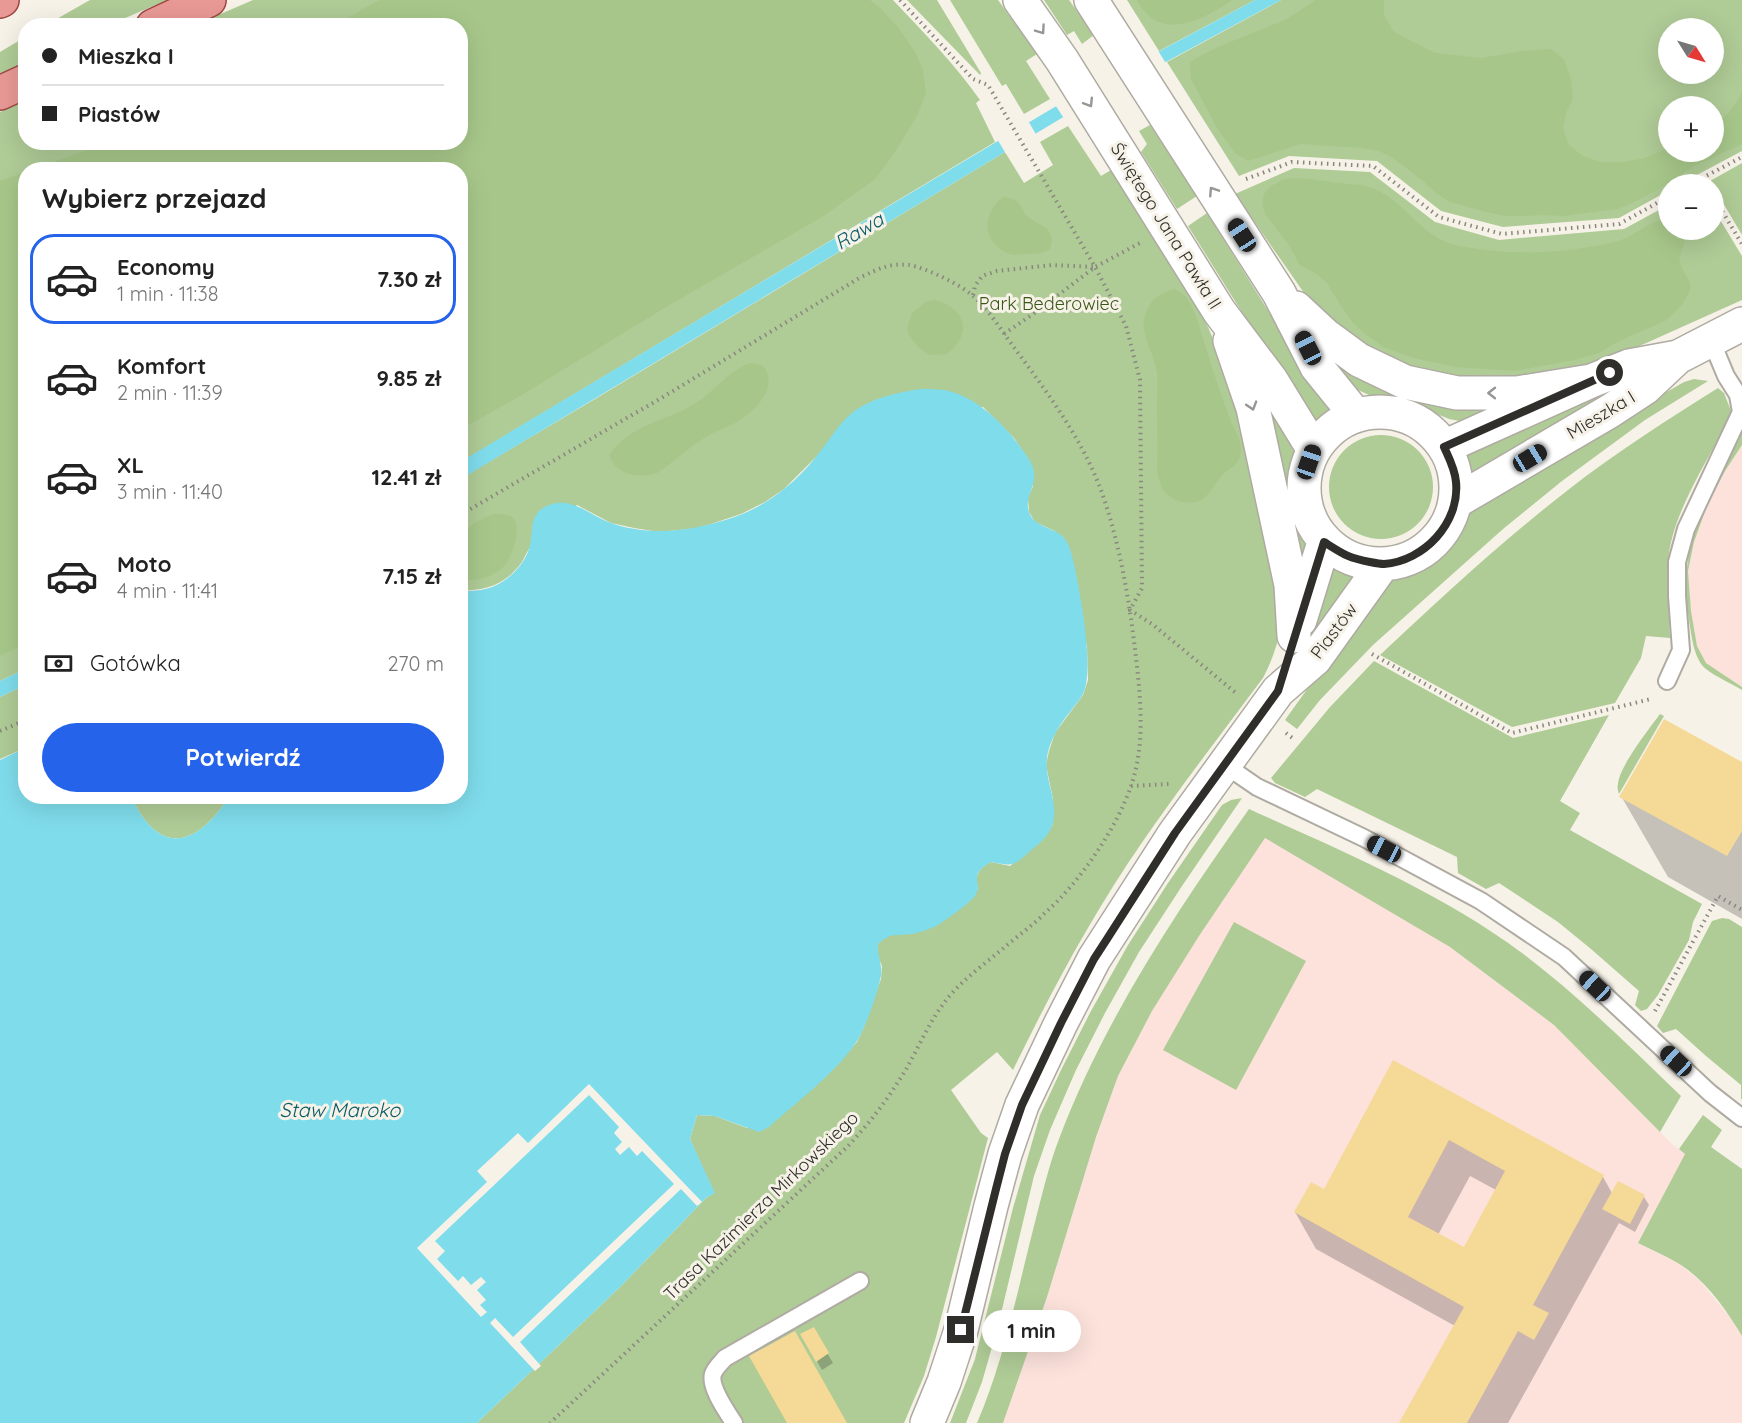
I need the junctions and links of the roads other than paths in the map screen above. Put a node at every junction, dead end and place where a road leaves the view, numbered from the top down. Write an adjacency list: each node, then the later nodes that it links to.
1 (209, 0): 4 (main road)
2 (1020, 0): 8 (street, Świętego Jana Pawła II, one-way to 8)
3 (1090, 0): 7 (street, one-way to 3)
4 (170, 18)
5 (18, 85): 6 (main road)
6 (0, 93)
7 (1279, 293): 12 (street, one-way to 7); 13 (street)
8 (1219, 311): 15 (street, Świętego Jana Pawła II); 19 (street, one-way to 19)
9 (1742, 324): 10 (street, Mieszka I)
10 (1711, 340): 11 (street, Mieszka I); 20 (lane)
11 (1678, 357): 12 (street, Mieszka I); 16 (street, Mieszka I)
12 (1591, 381): 14 (street, Mieszka I)
13 (1355, 414): 14 (street); 15 (street)
14 (1444, 447): 16 (street)
15 (1314, 450): 17 (street)
16 (1455, 502): 18 (street)
17 (1324, 542): 18 (street); 19 (street, Piastów)
18 (1383, 564): 21 (street, Piastów)
19 (1294, 636): 21 (street, Piastów)
20 (1667, 681)
21 (1278, 691): 22 (street, Piastów)
22 (1225, 765): 23 (lane); 26 (street, Piastów)
23 (1742, 1118)
24 (860, 1281): 25 (lane)
25 (734, 1423)
26 (927, 1423)

